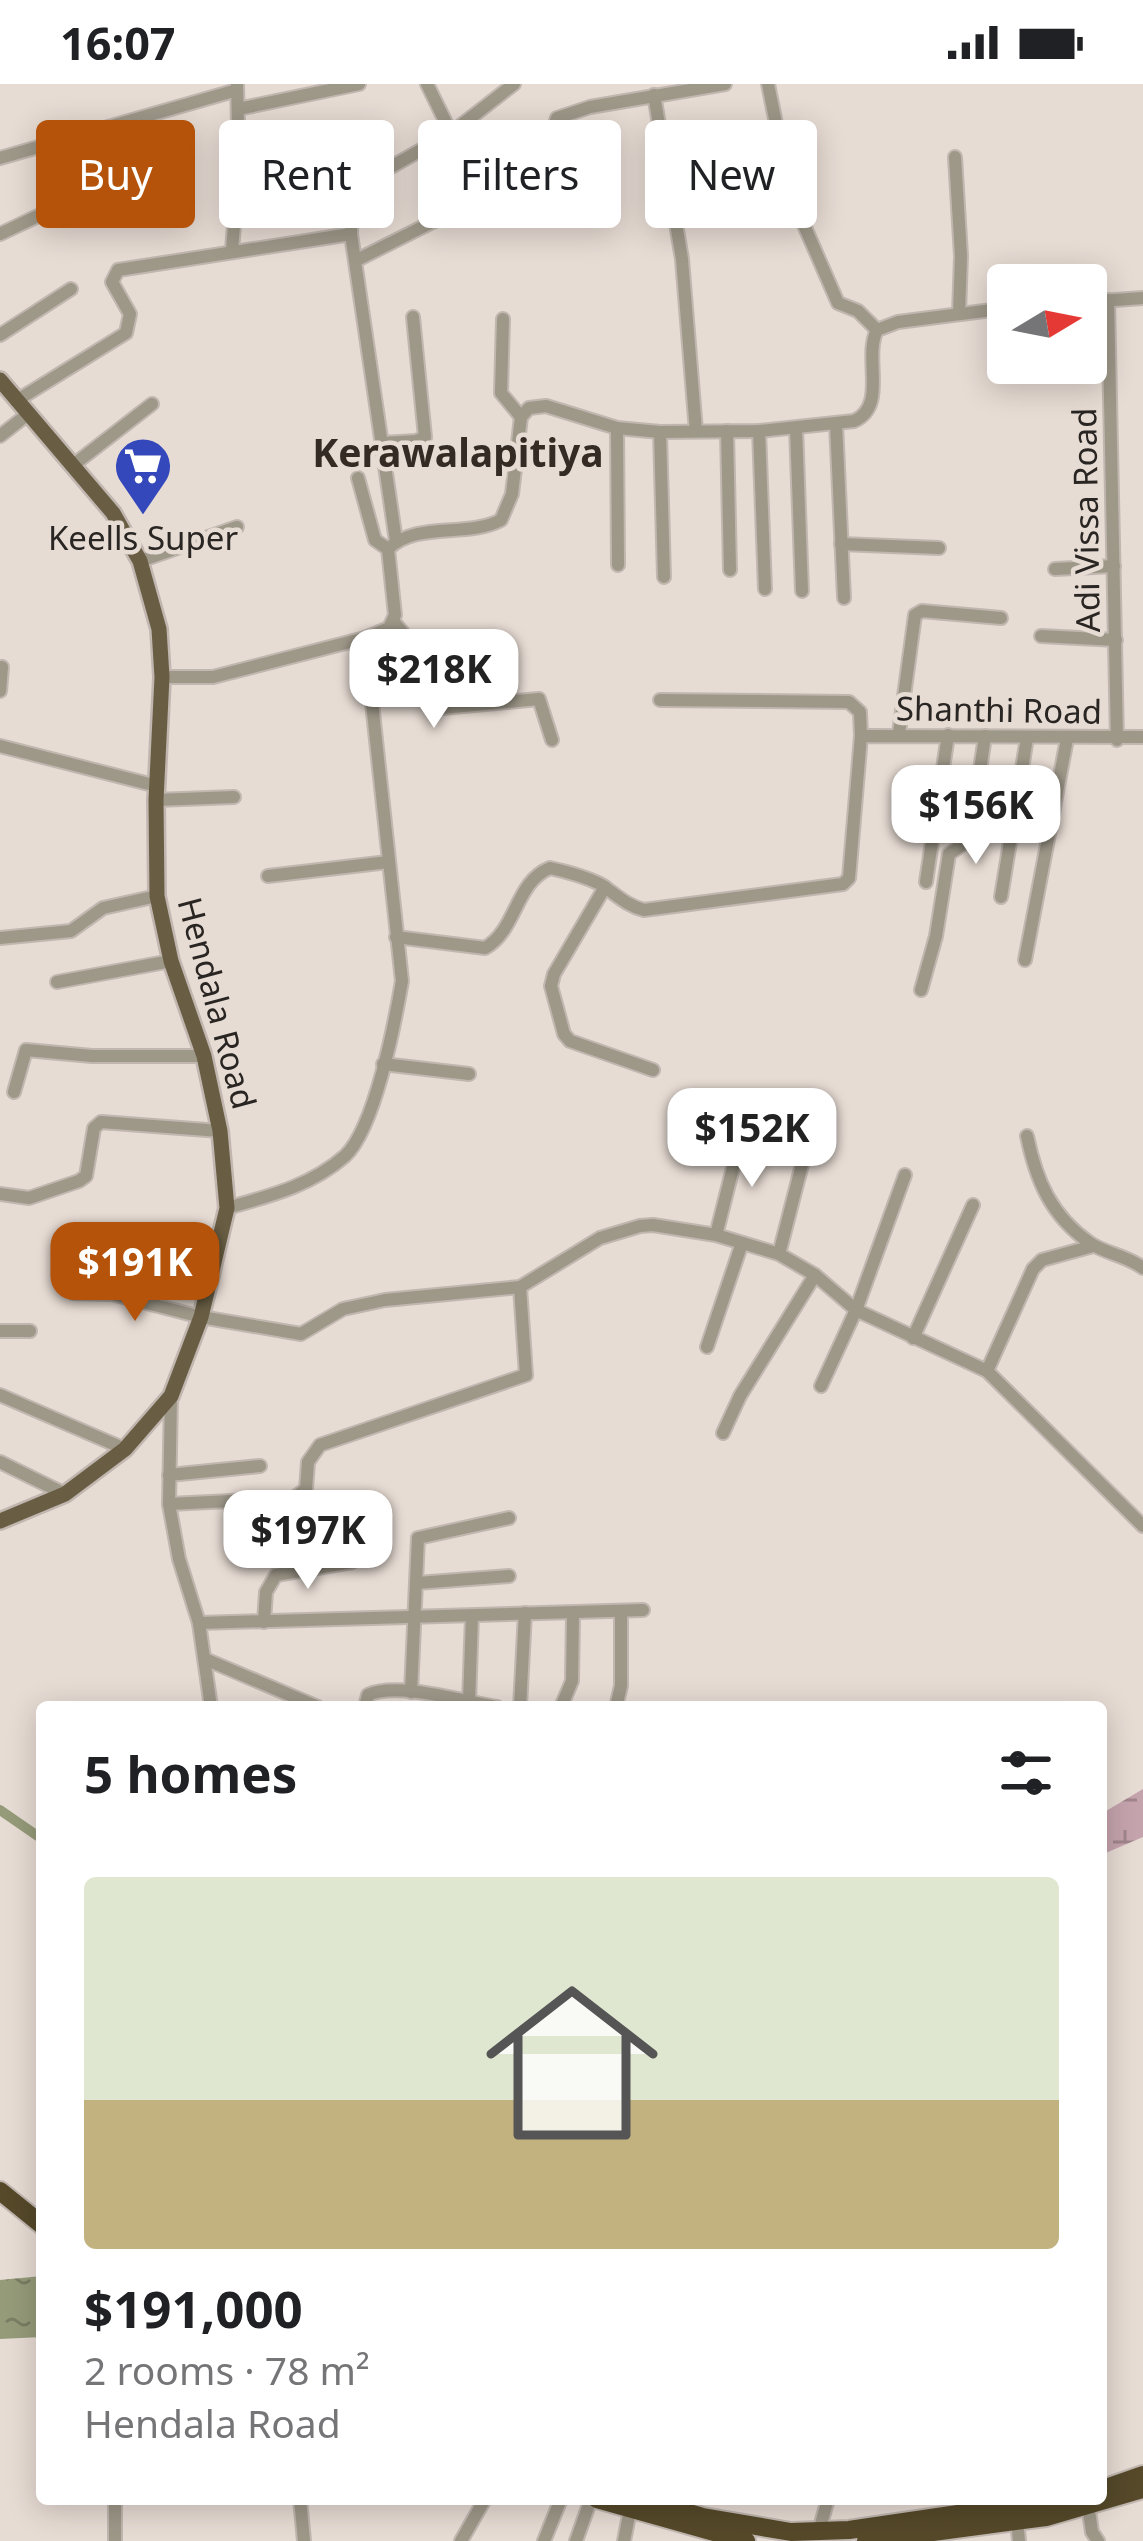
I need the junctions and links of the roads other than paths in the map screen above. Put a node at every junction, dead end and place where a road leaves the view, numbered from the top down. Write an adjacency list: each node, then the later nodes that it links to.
1 (359, 84): 8 (street)
2 (427, 84): 9 (street)
3 (514, 84): 10 (street)
4 (725, 84): 7 (street)
5 (768, 84): 13 (street)
6 (237, 87): 8 (street); 16 (street)
7 (654, 95): 11 (street); 12 (street)
8 (238, 110): 23 (street)
9 (445, 120)
10 (468, 120)
11 (556, 120)
12 (658, 120)
13 (775, 120)
14 (418, 152): 22 (street)
15 (955, 157): 29 (street)
16 (0, 158)
17 (36, 217): 21 (street)
18 (420, 228): 24 (street)
19 (677, 228): 41 (street)
20 (805, 228): 32 (street)
21 (0, 234)
22 (351, 234): 23 (street); 24 (street)
23 (232, 250): 36 (street)
24 (357, 260): 46 (street)
25 (71, 289): 33 (street)
26 (1143, 298): 27 (street)
27 (1108, 300): 55 (street, Adi Vissa Road)
28 (987, 310): 29 (street)
29 (958, 313): 32 (street)
30 (413, 317): 46 (street)
31 (503, 319): 37 (street)
32 (877, 330): 38 (street)
33 (0, 335)
34 (0, 380): 36 (main road, Hendala Road)
35 (152, 404): 47 (street)
36 (22, 408): 45 (street); 47 (main road, Hendala Road)
37 (521, 417): 39 (street); 51 (street)
38 (836, 424): 40 (street); 50 (street)
39 (617, 428): 44 (street); 54 (street)
40 (796, 428): 43 (street); 60 (street)
41 (696, 431): 42 (street); 44 (street)
42 (728, 431): 43 (street); 57 (street)
43 (759, 431): 59 (street)
44 (660, 432): 58 (street)
45 (0, 436)
46 (382, 443): 51 (street)
47 (72, 466): 53 (main road, Hendala Road)
48 (358, 478): 51 (street)
49 (237, 527): 53 (street)
50 (841, 544): 52 (street); 61 (street)
51 (392, 545): 63 (street)
52 (939, 548)
53 (140, 561): 68 (main road, Hendala Road)
54 (618, 565)
55 (1114, 566): 56 (street); 66 (street, Adi Vissa Road)
56 (1055, 569)
57 (730, 570)
58 (664, 577)
59 (765, 589)
60 (802, 591)
61 (844, 598)
62 (1001, 618): 71 (street)
63 (394, 622): 65 (street); 78 (street)
64 (1041, 636): 66 (street)
65 (364, 638): 68 (street); 83 (street)
66 (1116, 640): 79 (street, Adi Vissa Road)
67 (2, 668): 69 (street)
68 (162, 676): 81 (main road, Hendala Road)
69 (0, 691)
70 (661, 700): 73 (street)
71 (899, 733): 72 (street, Shanthi Road); 73 (street, Shanthi Road)
72 (948, 735): 74 (street, Shanthi Road); 85 (street)
73 (861, 736): 86 (street, Shanthi Road)
74 (985, 736): 76 (street, Shanthi Road); 94 (street)
75 (1143, 737): 79 (street, Shanthi Road)
76 (1027, 738): 77 (street, Shanthi Road); 88 (street)
77 (1067, 739): 79 (street, Shanthi Road); 91 (street)
78 (552, 740)
79 (1117, 740)
80 (0, 746): 81 (street)
81 (156, 793): 82 (street); 87 (main road, Hendala Road)
82 (234, 797)
83 (388, 862): 84 (street); 89 (street)
84 (268, 876)
85 (926, 882)
86 (605, 887): 89 (street, Shanthi Road); 97 (street)
87 (157, 896): 90 (street); 92 (main road, Hendala Road)
88 (1001, 897)
89 (396, 937): 96 (street)
90 (0, 938)
91 (1025, 960)
92 (171, 961): 93 (street); 95 (main road, Hendala Road)
93 (58, 982)
94 (921, 990)
95 (203, 1055): 99 (street); 100 (main road, Hendala Road)
96 (383, 1064): 98 (street); 107 (street)
97 (653, 1070)
98 (469, 1073)
99 (14, 1092)
100 (220, 1131): 105 (street); 107 (main road, Hendala Road)
101 (742, 1132): 108 (street)
102 (1027, 1136): 110 (street)
103 (806, 1149): 111 (street)
104 (905, 1175): 116 (street)
105 (0, 1194)
106 (973, 1205): 120 (street)
107 (227, 1208): 117 (main road, Hendala Road)
108 (716, 1235): 109 (street); 114 (street)
109 (742, 1243): 111 (street); 121 (street)
110 (1093, 1246): 112 (street); 122 (street)
111 (779, 1254): 113 (street)
112 (1143, 1268)
113 (815, 1275): 116 (street); 126 (street)
114 (520, 1287): 117 (street); 132 (street)
115 (73, 1293): 117 (street)
116 (856, 1310): 120 (street); 123 (street)
117 (201, 1317): 125 (main road, Hendala Road)
118 (0, 1331): 119 (street)
119 (30, 1331)
120 (913, 1338): 122 (street)
121 (707, 1347)
122 (987, 1371): 135 (street)
123 (820, 1386)
124 (0, 1395): 127 (street)
125 (171, 1396): 127 (main road, Hendala Road); 130 (street)
126 (723, 1433)
127 (125, 1449): 131 (main road, Hendala Road)
128 (0, 1462): 131 (street)
129 (260, 1466): 130 (street)
130 (169, 1475): 132 (street)
131 (65, 1494): 134 (main road, Hendala Road)
132 (169, 1504): 146 (street)
133 (509, 1518): 138 (street)
134 (0, 1521)
135 (1143, 1526)
136 (352, 1562): 145 (street)
137 (509, 1576): 138 (street)
138 (417, 1583): 144 (street)
139 (643, 1610): 142 (street)
140 (525, 1613): 141 (street); 143 (street); 154 (street)
141 (573, 1613): 142 (street); 155 (street)
142 (621, 1614): 156 (street)
143 (472, 1616): 144 (street); 153 (street)
144 (414, 1619): 145 (street); 148 (street)
145 (264, 1622): 146 (street)
146 (199, 1623): 147 (street)
147 (205, 1660): 149 (street); 150 (street)
148 (411, 1692): 151 (street); 152 (street)
149 (210, 1701)
150 (304, 1701)
151 (366, 1701)
152 (463, 1701)
153 (469, 1701)
154 (520, 1701)
155 (564, 1701)
156 (617, 1701)
157 (0, 2175): 159 (highway)
158 (0, 2191): 160 (highway)
159 (36, 2204)
160 (36, 2220)
161 (1142, 2481): 162 (highway)
162 (1107, 2493)
163 (115, 2505): 179 (street)
164 (301, 2505): 180 (street)
165 (482, 2505): 181 (street)
166 (559, 2505): 182 (street)
167 (591, 2505): 183 (street)
168 (637, 2505): 176 (highway); 177 (highway); 184 (street)
169 (826, 2505): 174 (street)
170 (982, 2505): 173 (highway)
171 (1077, 2505): 175 (highway)
172 (1094, 2505): 186 (street)
173 (944, 2508): 178 (highway)
174 (819, 2531): 177 (highway); 178 (highway)
175 (1018, 2531): 178 (highway)
176 (707, 2536): 185 (highway)
177 (791, 2536)
178 (855, 2537)
179 (115, 2541)
180 (304, 2541)
181 (461, 2541)
182 (544, 2541)
183 (576, 2541)
184 (624, 2541)
185 (746, 2541)
186 (1098, 2541)

